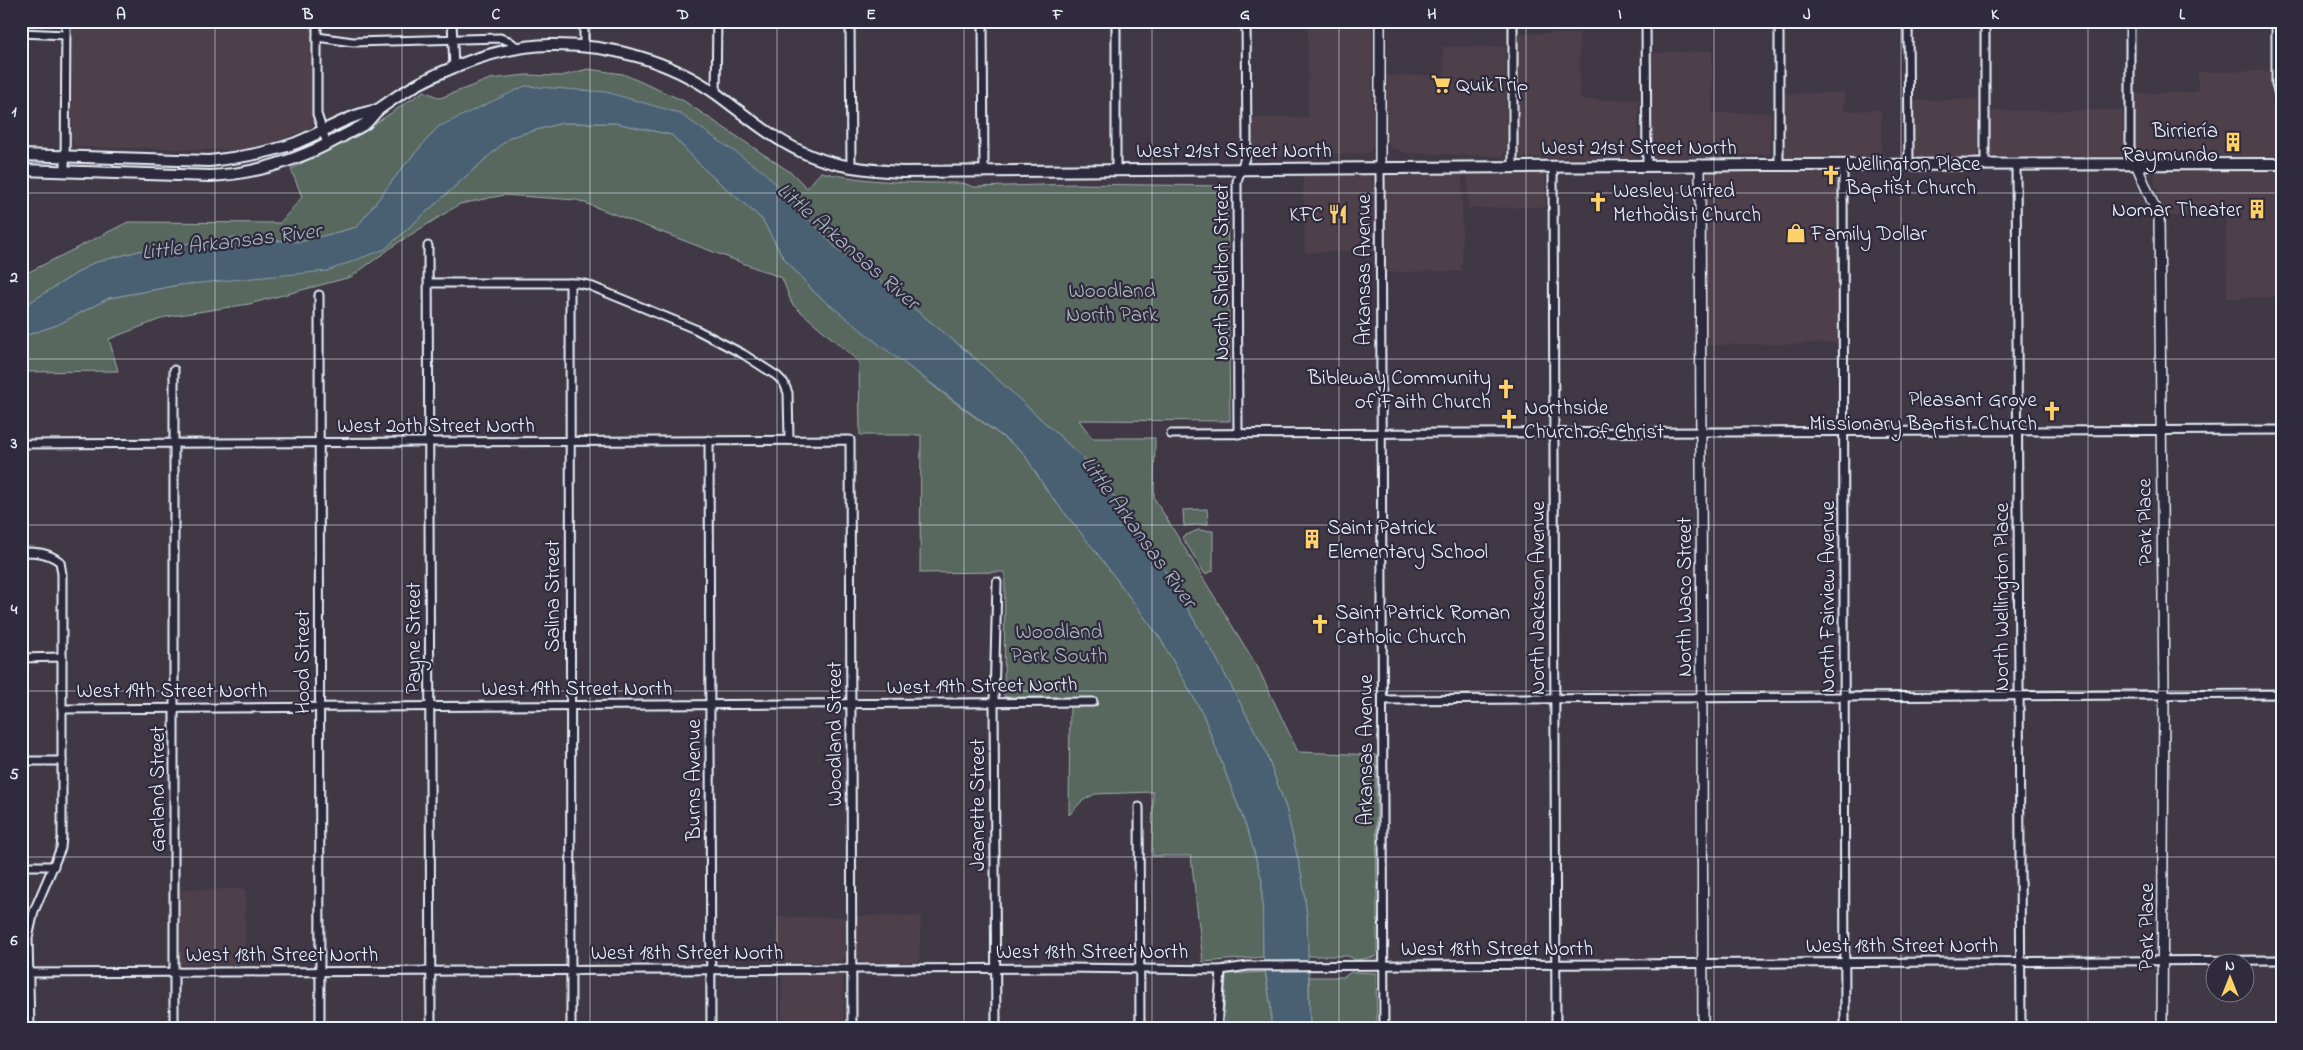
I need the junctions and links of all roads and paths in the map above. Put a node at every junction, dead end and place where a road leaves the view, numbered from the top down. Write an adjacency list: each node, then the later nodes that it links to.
1 (66, 21): 19 (street)
2 (317, 21): 20 (street)
3 (452, 21): 21 (street)
4 (584, 21): 22 (street)
5 (717, 21): 25 (street)
6 (850, 21): 41 (street)
7 (983, 21): 48 (street)
8 (1116, 21): 47 (street)
9 (1246, 21): 45 (street, North Shelton Street)
10 (1380, 21): 44 (street, Arkansas Avenue)
11 (1513, 21): 42 (street)
12 (1646, 21): 40 (street)
13 (1779, 21): 38 (street)
14 (1908, 21): 32 (street)
15 (1985, 21): 33 (street)
16 (2130, 21): 35 (street, Park Place)
17 (2276, 21): 26 (street)
18 (21, 33): 19 (street)
19 (66, 35): 31 (street)
20 (317, 37): 21 (street); 28 (street)
21 (452, 39): 23 (street); 24 (street)
22 (584, 46): 23 (main road, West 21st Street North); 25 (main road, West 21st Street North)
23 (518, 48): 24 (main road, West 21st Street North)
24 (454, 68): 27 (main road, West 21st Street North)
25 (716, 94): 41 (main road, West 21st Street North)
26 (2282, 108)
27 (378, 110): 28 (main road, West 21st Street North); 29 (main road, West 21st Street North)
28 (322, 131): 29 (street); 31 (main road, West 21st Street North)
29 (327, 144): 49 (main road, West 21st Street North)
30 (21, 155): 31 (main road, West 21st Street North)
31 (65, 156): 49 (street)
32 (1909, 164): 33 (main road, West 21st Street North); 39 (main road, West 21st Street North)
33 (1985, 164): 34 (main road, West 21st Street North)
34 (2016, 164): 35 (main road, West 21st Street North); 57 (street, North Wellington Place)
35 (2136, 164): 36 (main road, West 21st Street North); 55 (street, Park Place)
36 (2282, 164)
37 (1700, 165): 38 (main road, West 21st Street North); 40 (main road, West 21st Street North); 58 (street, North Waco Street)
38 (1779, 165): 39 (main road, West 21st Street North)
39 (1843, 165): 59 (street, North Fairview Avenue)
40 (1647, 166): 43 (main road, West 21st Street North)
41 (851, 167): 48 (main road, West 21st Street North)
42 (1513, 167): 43 (main road, West 21st Street North); 44 (main road, West 21st Street North)
43 (1553, 167): 60 (street, North Jackson Avenue)
44 (1380, 168): 45 (main road, West 21st Street North); 63 (street, Arkansas Avenue)
45 (1241, 169): 47 (main road, West 21st Street North); 62 (street, North Shelton Street)
46 (21, 170): 49 (main road, West 21st Street North)
47 (1116, 170): 48 (main road, West 21st Street North)
48 (984, 171)
49 (65, 172)
50 (428, 246): 52 (street, Payne Street)
51 (570, 282): 52 (street); 65 (street); 67 (street, Salina Street)
52 (429, 283): 68 (street, Payne Street)
53 (319, 294): 70 (street, Hood Street)
54 (174, 370): 69 (street, Garland Street)
55 (2160, 430): 56 (street); 57 (street); 76 (street, Park Place)
56 (2282, 430)
57 (2017, 431): 59 (street); 78 (street, North Wellington Place)
58 (1701, 432): 59 (street); 60 (street); 79 (street, North Waco Street)
59 (1844, 432): 80 (street, North Fairview Avenue)
60 (1554, 433): 63 (street); 81 (street, North Jackson Avenue)
61 (1171, 434): 62 (street)
62 (1238, 434): 63 (street)
63 (1381, 434): 82 (street, Arkansas Avenue)
64 (709, 440): 65 (street, West 20th Street North); 67 (street, West 20th Street North); 86 (street, Burns Avenue)
65 (789, 440): 66 (street, West 20th Street North)
66 (850, 440): 85 (street, Woodland Street)
67 (570, 441): 68 (street, West 20th Street North); 87 (street, Salina Street)
68 (430, 442): 70 (street, West 20th Street North); 89 (street, Payne Street)
69 (174, 443): 70 (street, West 20th Street North); 71 (street, West 20th Street North); 91 (street, Garland Street)
70 (319, 443): 88 (street, Hood Street)
71 (21, 444)
72 (21, 552): 75 (street)
73 (997, 582): 83 (street, Jeanette Street)
74 (21, 658): 75 (street, West 19th Street North)
75 (62, 658): 90 (street)
76 (2164, 694): 77 (street); 78 (street); 97 (street, Park Place)
77 (2282, 694)
78 (2019, 696): 80 (street); 99 (street, North Wellington Place)
79 (1701, 697): 80 (street); 81 (street); 101 (street, North Waco Street)
80 (1845, 697): 100 (street, North Fairview Avenue)
81 (1554, 698): 82 (street); 102 (street, North Jackson Avenue)
82 (1383, 700): 103 (street, Arkansas Avenue)
83 (994, 702): 84 (street, West 19th Street North); 85 (street, West 19th Street North); 104 (street, Jeanette Street)
84 (1093, 702)
85 (851, 704): 86 (street, West 19th Street North); 106 (street, Woodland Street)
86 (710, 705): 87 (street, West 19th Street North); 108 (street, Burns Avenue)
87 (570, 706): 89 (street, West 19th Street North); 107 (street, Salina Street)
88 (320, 707): 89 (street, West 19th Street North); 91 (street, West 19th Street North); 112 (street, Hood Street)
89 (431, 707): 110 (street, Payne Street)
90 (62, 708): 91 (street, West 19th Street North); 93 (street)
91 (174, 708): 111 (street, Garland Street)
92 (21, 761): 93 (street)
93 (62, 761): 96 (street)
94 (1139, 807): 105 (street)
95 (21, 866): 96 (street)
96 (54, 866): 114 (street)
97 (2163, 960): 98 (street, West 18th Street North); 99 (street, West 18th Street North); 130 (street, Park Place)
98 (2282, 960)
99 (2020, 961): 100 (street, West 18th Street North); 129 (street, North Wellington Place)
100 (1845, 962): 101 (street, West 18th Street North); 128 (street, North Fairview Avenue)
101 (1702, 964): 102 (street, West 18th Street North); 127 (street, North Waco Street)
102 (1555, 965): 103 (street, West 18th Street North); 126 (street, North Jackson Avenue)
103 (1384, 966): 109 (street, West 18th Street North); 125 (street, Arkansas Avenue)
104 (996, 968): 105 (street, West 18th Street North); 106 (street, West 18th Street North); 122 (street, Jeanette Street)
105 (1140, 968): 109 (street, West 18th Street North); 123 (street)
106 (852, 969): 108 (street, West 18th Street North); 121 (street, Woodland Street)
107 (571, 970): 108 (street, West 18th Street North); 110 (street, West 18th Street North); 119 (street, Salina Street)
108 (711, 970): 120 (street, Burns Avenue)
109 (1221, 970): 124 (street)
110 (431, 971): 112 (street, West 18th Street North); 118 (street, Payne Street)
111 (174, 972): 112 (street, West 18th Street North); 114 (street, West 18th Street North); 116 (street, Garland Street)
112 (320, 972): 117 (street, Hood Street)
113 (21, 973): 114 (street, West 18th Street North)
114 (30, 973): 115 (street)
115 (30, 1029)
116 (174, 1029)
117 (320, 1029)
118 (431, 1029)
119 (571, 1029)
120 (711, 1029)
121 (852, 1029)
122 (996, 1029)
123 (1140, 1029)
124 (1217, 1029)
125 (1384, 1029)
126 (1556, 1029)
127 (1703, 1029)
128 (1845, 1029)
129 (2020, 1029)
130 (2162, 1029)

